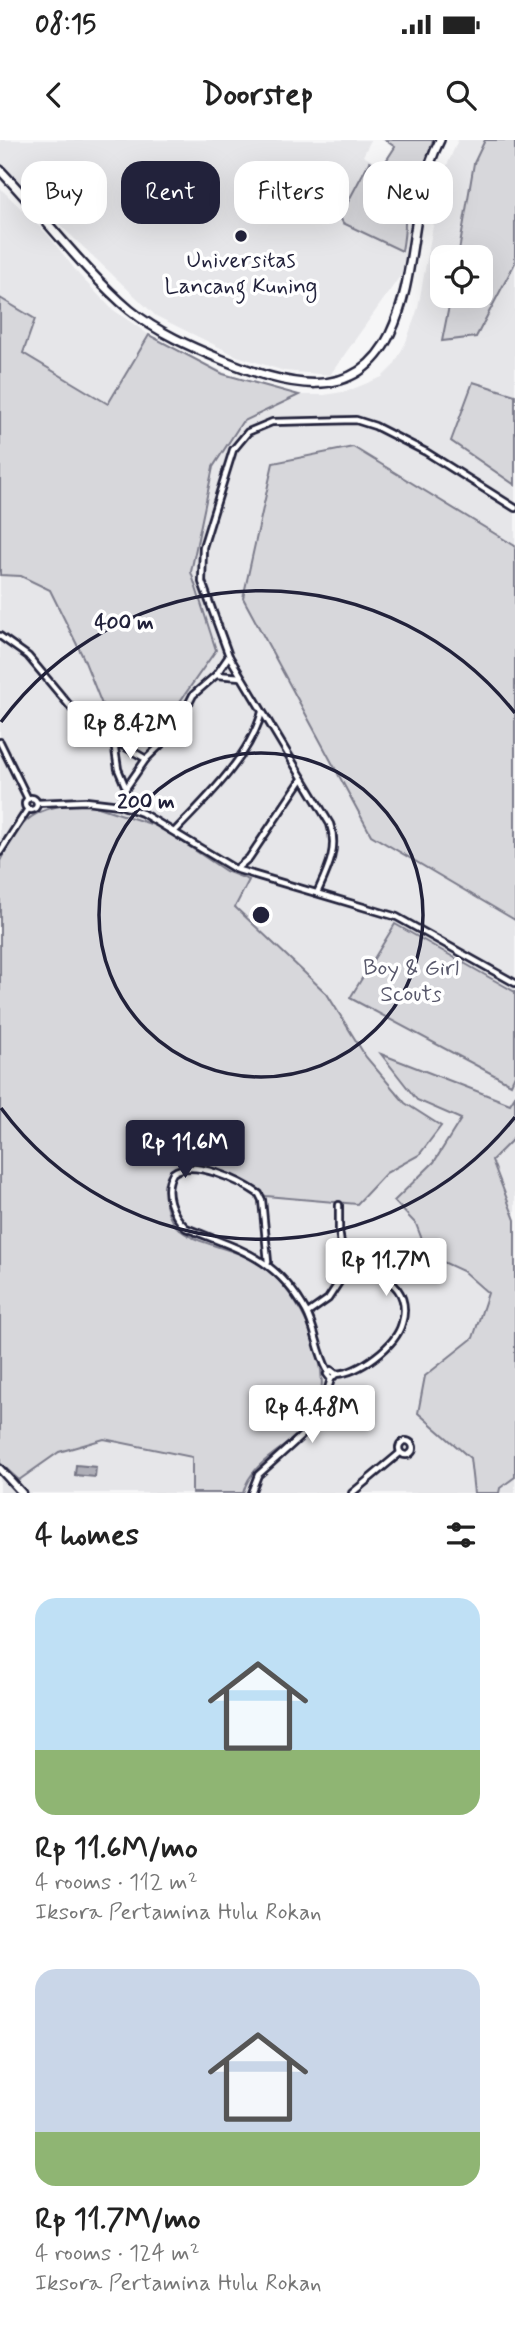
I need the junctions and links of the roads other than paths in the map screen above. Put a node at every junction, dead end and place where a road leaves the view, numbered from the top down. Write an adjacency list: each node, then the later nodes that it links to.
1 (440, 140): 2 (main road)
2 (0, 170)
3 (515, 508): 5 (street)
4 (0, 636): 11 (street)
5 (229, 656): 6 (street); 7 (street)
6 (216, 675): 7 (street); 14 (street)
7 (242, 677): 8 (street)
8 (262, 712): 9 (street); 10 (street)
9 (272, 729): 10 (street); 16 (street)
10 (257, 731): 22 (street)
11 (114, 741): 14 (street); 17 (street)
12 (0, 743): 15 (street)
13 (0, 755): 15 (street)
14 (146, 759): 17 (street)
15 (7, 762): 18 (street)
16 (302, 779): 24 (street); 25 (street)
17 (126, 788): 20 (street)
18 (28, 799): 19 (street); 21 (street)
19 (37, 803): 20 (street); 21 (street)
20 (120, 805): 22 (street)
21 (28, 809): 23 (street)
22 (176, 831): 24 (street)
23 (0, 852)
24 (235, 869): 25 (street)
25 (317, 893): 26 (street)
26 (515, 983)
27 (339, 1205): 29 (street)
28 (268, 1262): 28 (street); 30 (street)
29 (345, 1273): 30 (street); 32 (street)
30 (308, 1313): 31 (street)
31 (328, 1371): 32 (street); 33 (street)
32 (336, 1374): 33 (street)
33 (331, 1378): 37 (street)
34 (400, 1453): 38 (street)
35 (0, 1469): 36 (street)
36 (22, 1493)
37 (251, 1493)
38 (352, 1493)

